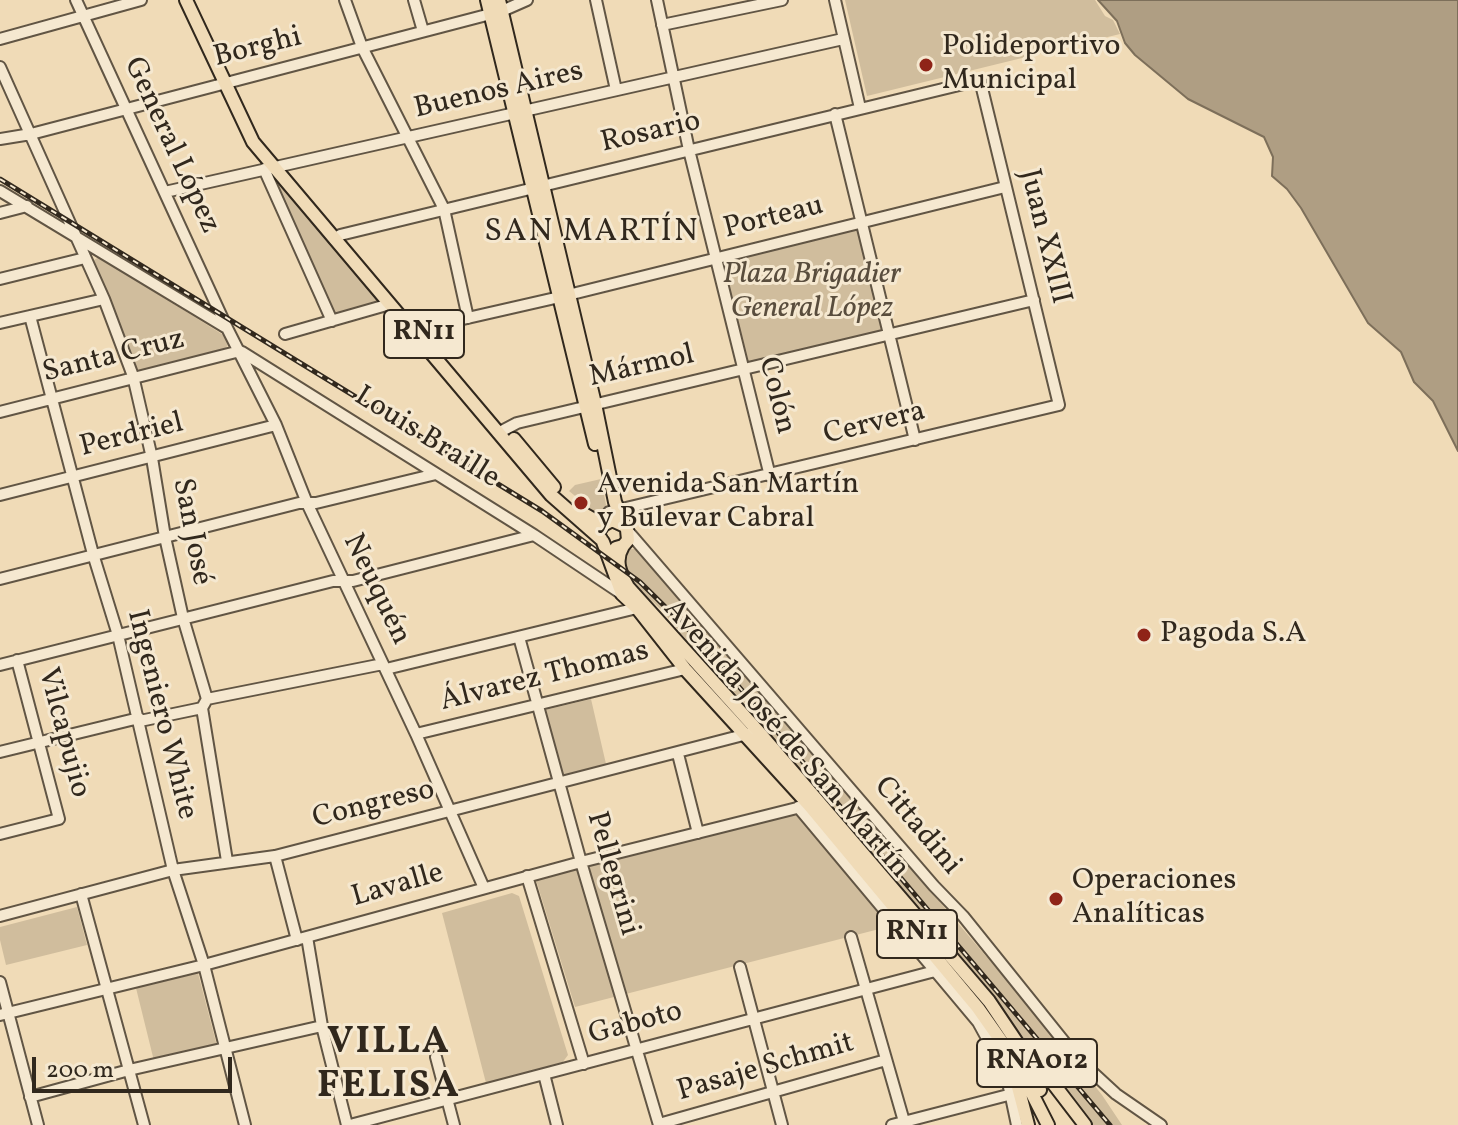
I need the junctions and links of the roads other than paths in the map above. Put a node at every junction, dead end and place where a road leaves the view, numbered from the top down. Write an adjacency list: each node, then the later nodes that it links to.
1 (76, 0): 14 (street, General López)
2 (141, 0): 14 (street)
3 (186, 0): 23 (main road, RN11)
4 (193, 0): 23 (main road, RN11)
5 (345, 0): 19 (street)
6 (414, 0): 16 (street)
7 (487, 0): 13 (main road)
8 (527, 0): 13 (street, Borghi)
9 (596, 0): 24 (street)
10 (657, 0): 15 (street, Colón)
11 (782, 0): 15 (street)
12 (835, 0): 18 (street)
13 (497, 8): 16 (street, Borghi); 27 (main road)
14 (84, 16): 17 (street); 25 (street, General López)
15 (662, 25): 21 (street, Colón)
16 (423, 31): 19 (street, Borghi)
17 (0, 39)
18 (843, 39): 21 (street, Buenos Aires); 26 (street)
19 (362, 47): 23 (street, Borghi); 30 (street)
20 (0, 67): 29 (street, San José)
21 (673, 77): 24 (street, Buenos Aires); 32 (street, Colón)
22 (980, 80): 26 (street, Rosario); 36 (street, Juan XXIII)
23 (227, 82): 25 (street, Borghi); 33 (main road, RN11)
24 (616, 90): 27 (street, Buenos Aires)
25 (126, 108): 29 (street, Borghi); 39 (street, General López)
26 (860, 108): 28 (street, Rosario)
27 (520, 112): 30 (street, Buenos Aires); 35 (main road)
28 (835, 114): 32 (street, Rosario); 43 (street)
29 (31, 134): 31 (street, Borghi); 44 (street, San José)
30 (408, 137): 33 (street, Buenos Aires); 41 (street)
31 (0, 139)
32 (689, 150): 35 (street, Rosario); 47 (street, Colón)
33 (273, 167): 34 (main road, RN11); 37 (street); 39 (street, Buenos Aires); 45 (main road, RN11)
34 (286, 183): 37 (street); 45 (main road, RN11)
35 (538, 186): 41 (street, Rosario); 49 (main road)
36 (1005, 187): 43 (street, Porteau); 51 (street, Juan XXIII)
37 (274, 190): 56 (street)
38 (0, 191): 40 (street)
39 (165, 192): 53 (street, General López)
40 (27, 206): 42 (street); 44 (street)
41 (444, 209): 45 (street, Rosario); 55 (street)
42 (0, 213)
43 (862, 221): 47 (street, Porteau); 61 (street)
44 (74, 235): 46 (street, San José); 58 (street)
45 (338, 238): 52 (main road, RN11); 59 (main road, RN11)
46 (85, 258): 48 (street); 50 (street, San José)
47 (717, 258): 49 (street, Porteau); 63 (street, Colón)
48 (0, 279)
49 (564, 296): 55 (street, Porteau); 66 (main road)
50 (104, 299): 54 (street); 64 (street, San José)
51 (1034, 300): 61 (street, Mármol); 67 (street, Juan XXIII)
52 (390, 304): 56 (street); 59 (main road, RN11)
53 (220, 313): 58 (street, Neuquén)
54 (30, 316): 57 (street); 65 (street, Ingeniero White)
55 (468, 318): 59 (street, Porteau)
56 (332, 321): 60 (street)
57 (0, 323)
58 (227, 328): 62 (street, Neuquén)
59 (418, 332): 70 (main road, RN11)
60 (285, 334)
61 (889, 335): 63 (street, Mármol); 71 (street)
62 (240, 351): 64 (street, Santa Cruz); 69 (street, Neuquén); 73 (street, Louis Braille)
63 (744, 369): 66 (street, Mármol); 74 (street, Colón)
64 (133, 376): 65 (street, Santa Cruz); 72 (street, San José)
65 (52, 399): 68 (street, Santa Cruz); 75 (street, Ingeniero White)
66 (591, 405): 70 (street, Mármol); 78 (main road)
67 (1059, 405): 71 (street, Cervera)
68 (0, 412)
69 (276, 425): 72 (street, Perdriel); 77 (street, Neuquén)
70 (501, 430): 78 (main road, RN11); 82 (main road, RN11)
71 (915, 440): 74 (street, Cervera)
72 (152, 458): 75 (street, Perdriel); 81 (street, San José)
73 (436, 474): 77 (street); 80 (street, Louis Braille)
74 (770, 476): 78 (street, Cervera)
75 (72, 477): 76 (street, Perdriel); 85 (street, Ingeniero White)
76 (0, 495)
77 (307, 503): 81 (street); 89 (street, Neuquén)
78 (609, 517): 79 (main road); 82 (main road)
79 (626, 528): 83 (main road, RN11); 84 (street, Cittadini)
80 (534, 535): 87 (street, Louis Braille); 89 (street)
81 (165, 537): 85 (street); 93 (street, San José)
82 (602, 541): 83 (main road); 86 (main road, Avenida José de San Martín / RN11)
83 (624, 545): 84 (street); 103 (main road, Avenida José de San Martín / RN11)
84 (644, 548): 160 (street, Cittadini)
85 (93, 554): 88 (street); 94 (street, Ingeniero White)
86 (610, 565): 87 (street); 90 (main road, Avenida José de San Martín / RN11)
87 (584, 570): 90 (street, Louis Braille)
88 (0, 579)
89 (342, 580): 93 (street); 98 (street, Neuquén)
90 (623, 594): 91 (main road, Avenida José de San Martín / RN11); 92 (street)
91 (637, 608): 92 (street); 99 (main road, Avenida José de San Martín / RN11)
92 (615, 614): 95 (street)
93 (183, 618): 94 (street); 100 (street, San José)
94 (118, 635): 96 (street); 102 (street, Ingeniero White)
95 (519, 637): 98 (street); 101 (street, Pellegrini)
96 (17, 660): 97 (street); 105 (street, Vilcapujio)
97 (0, 665)
98 (385, 666): 100 (street); 104 (street, Neuquén)
99 (685, 669): 101 (street, Álvarez Thomas); 103 (main road, Avenida José de San Martín / RN11)
100 (204, 704): 102 (street); 114 (street, San José)
101 (538, 706): 104 (street, Álvarez Thomas); 108 (street, Pellegrini)
102 (140, 720): 105 (street); 116 (street, Ingeniero White)
103 (752, 733): 107 (street, Congreso); 109 (main road, Avenida José de San Martín / RN11); 129 (main road, Avenida José de San Martín / RN11)
104 (416, 734): 110 (street, Neuquén)
105 (40, 742): 106 (street); 112 (street, Vilcapujio)
106 (0, 752)
107 (678, 754): 108 (street, Congreso); 111 (street)
108 (559, 783): 110 (street, Congreso); 115 (street, Pellegrini)
109 (804, 806): 111 (street, Lavalle); 125 (street); 133 (main road, Avenida José de San Martín / RN11)
110 (451, 811): 113 (street, Congreso); 118 (street, Neuquén)
111 (698, 833): 115 (street, Lavalle)
112 (0, 834)
113 (275, 856): 114 (street, Congreso); 122 (street)
114 (227, 861): 116 (street, Congreso)
115 (581, 862): 117 (street, Lavalle); 135 (street, Pellegrini)
116 (173, 870): 119 (street, Congreso); 123 (street, Ingeniero White)
117 (527, 876): 118 (street, Lavalle); 138 (street)
118 (484, 888): 122 (street, Lavalle)
119 (81, 894): 120 (street, Congreso); 127 (street)
120 (0, 916)
121 (851, 937): 128 (street)
122 (302, 939): 123 (street, Lavalle); 132 (street)
123 (204, 965): 127 (street, Lavalle); 134 (street, Ingeniero White)
124 (740, 967): 131 (street)
125 (935, 971): 128 (street, Gaboto); 142 (street)
126 (0, 982): 130 (street)
127 (108, 989): 130 (street, Lavalle); 139 (street)
128 (866, 989): 131 (street, Gaboto); 137 (street)
129 (989, 1001): 158 (main road, Avenida José de San Martín / RN11); 159 (main road, RNA012)
130 (4, 1014): 143 (street)
131 (754, 1019): 135 (street, Gaboto); 141 (street)
132 (322, 1026): 134 (street); 149 (street)
133 (1005, 1046): 156 (main road); 157 (main road, Avenida José de San Martín / RN11)
134 (225, 1048): 139 (street); 148 (street, Ingeniero White)
135 (638, 1049): 138 (street, Gaboto); 152 (street, Pellegrini)
136 (436, 1057): 144 (street)
137 (886, 1060): 141 (street, Pasaje Schmit); 145 (street)
138 (584, 1064): 140 (street, Gaboto)
139 (129, 1070): 143 (street); 147 (street)
140 (544, 1074): 144 (street, Gaboto); 151 (street)
141 (773, 1092): 152 (street, Pasaje Schmit); 153 (street)
142 (1012, 1094): 145 (street); 155 (street)
143 (30, 1097): 146 (street)
144 (447, 1100): 149 (street, Gaboto); 150 (street)
145 (904, 1123): 154 (street)
146 (38, 1125)
147 (144, 1125)
148 (245, 1125)
149 (348, 1125)
150 (454, 1125)
151 (557, 1125)
152 (659, 1125)
153 (782, 1125)
154 (892, 1125)
155 (1017, 1125)
156 (1028, 1125)
157 (1048, 1125)
158 (1056, 1125)
159 (1085, 1125)
160 (1161, 1125)

